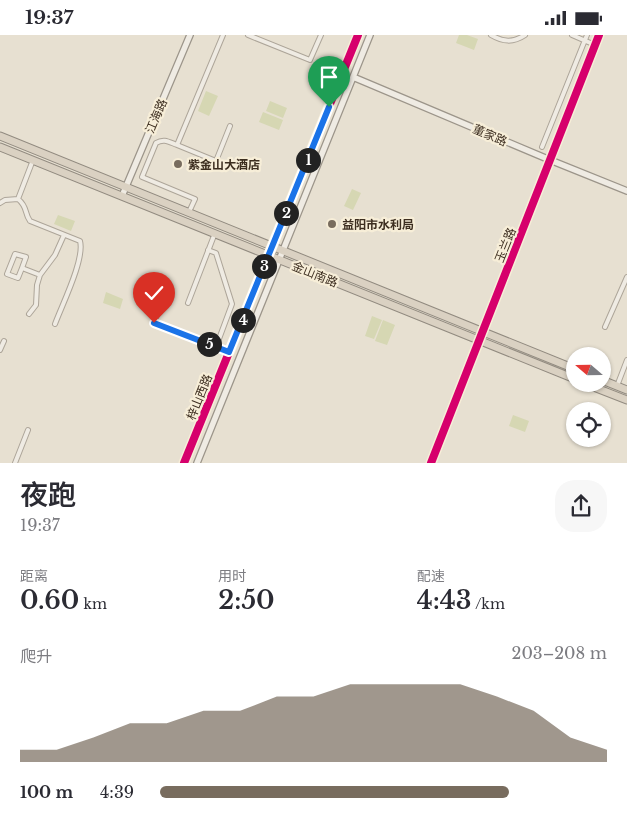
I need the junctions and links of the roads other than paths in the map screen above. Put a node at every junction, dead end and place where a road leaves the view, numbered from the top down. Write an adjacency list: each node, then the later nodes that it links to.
1 (190, 35): 26 (street, 江海路)
2 (223, 35): 21 (street)
3 (248, 35): 4 (street)
4 (321, 35)
5 (358, 35): 34 (street, 梓山西路)
6 (370, 35): 14 (street, 梓山西路)
7 (491, 35): 8 (street)
8 (525, 35)
9 (572, 35): 12 (street)
10 (587, 35): 12 (street)
11 (599, 35): 13 (street, 玉兰路)
12 (585, 41): 13 (street); 15 (street)
13 (596, 45): 16 (street, 玉兰路)
14 (353, 77): 25 (street, 董家路); 36 (street, 梓山西路)
15 (570, 79): 16 (street); 17 (street)
16 (580, 84): 18 (street, 玉兰路)
17 (558, 109): 18 (street); 23 (street)
18 (568, 113): 25 (street, 玉兰路)
19 (230, 126): 21 (street)
20 (0, 136): 26 (highway, 金山南路)
21 (177, 145): 31 (street)
22 (0, 147): 24 (highway, 金山南路)
23 (542, 147)
24 (33, 160): 28 (highway, 金山南路); 29 (street)
25 (550, 161): 27 (street, 董家路); 49 (street, 玉兰路)
26 (126, 187): 28 (street, 江海路); 31 (highway, 金山南路)
27 (627, 191)
28 (122, 196): 32 (highway, 金山南路)
29 (18, 199): 30 (street); 33 (street)
30 (0, 203)
31 (190, 212): 34 (highway, 金山南路)
32 (215, 233): 35 (street); 37 (highway, 金山南路)
33 (64, 235): 40 (street); 47 (street)
34 (273, 246): 36 (highway, 金山南路); 37 (street, 梓山西路)
35 (208, 250): 42 (street); 52 (street)
36 (283, 250): 38 (street, 梓山西路); 49 (highway, 金山南路)
37 (269, 255): 38 (highway, 金山南路); 44 (street, 梓山西路)
38 (279, 260): 46 (street, 梓山西路); 50 (highway, 金山南路)
39 (22, 268): 39 (street); 40 (street)
40 (40, 275): 45 (street)
41 (627, 277): 48 (street)
42 (188, 303)
43 (160, 307): 52 (street)
44 (246, 312): 46 (street); 55 (street, 梓山西路)
45 (29, 314)
46 (256, 316): 61 (street, 梓山西路)
47 (55, 324)
48 (605, 327)
49 (483, 330): 50 (street, 玉兰路); 54 (highway, 金山南路)
50 (479, 340): 57 (highway, 金山南路); 71 (street, 玉兰路)
51 (4, 341): 53 (street)
52 (216, 347): 55 (street)
53 (0, 350)
54 (533, 351): 57 (highway); 58 (highway, 金山南路)
55 (229, 352): 59 (street, 梓山西路)
56 (627, 360): 63 (street)
57 (529, 361): 60 (highway, 金山南路)
58 (566, 365)
59 (220, 375): 61 (street); 69 (street, 梓山西路)
60 (566, 375)
61 (231, 379): 70 (street, 梓山西路)
62 (611, 384): 63 (highway)
63 (617, 386): 64 (highway)
64 (627, 390)
65 (608, 393): 66 (highway)
66 (627, 401)
67 (28, 430): 68 (street)
68 (15, 463)
69 (184, 463)
70 (197, 463)
71 (431, 463)

